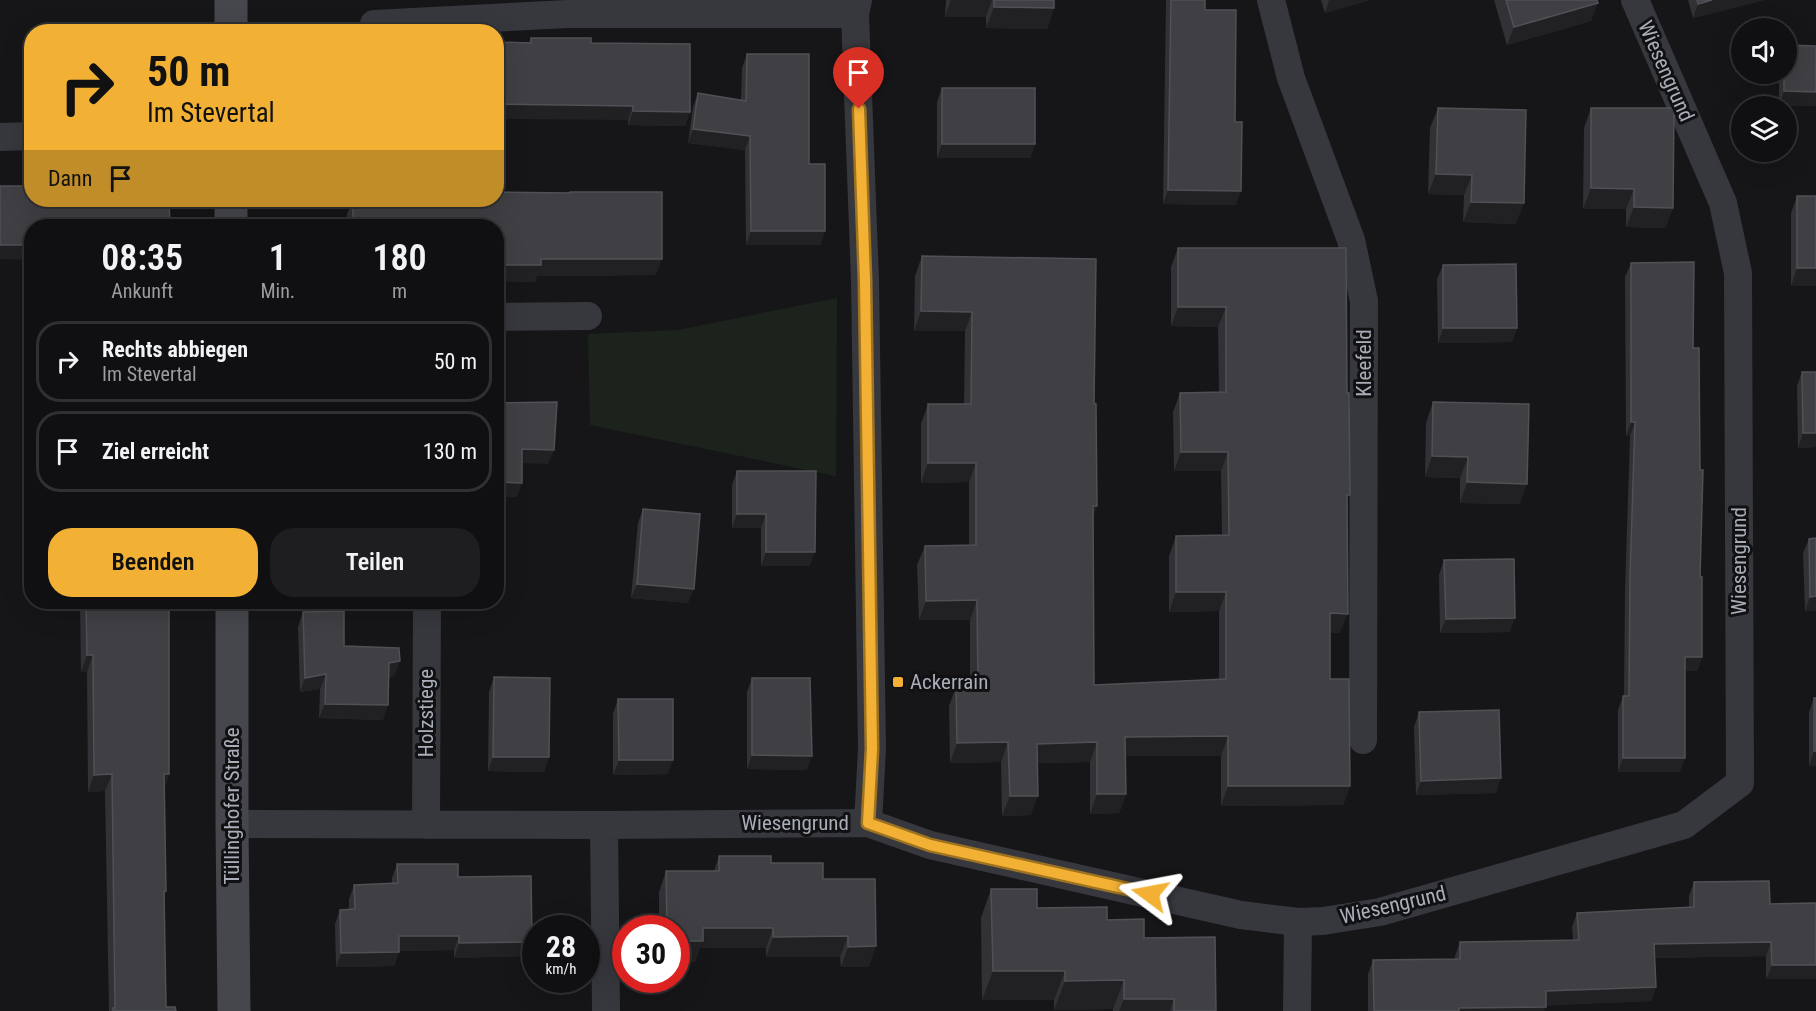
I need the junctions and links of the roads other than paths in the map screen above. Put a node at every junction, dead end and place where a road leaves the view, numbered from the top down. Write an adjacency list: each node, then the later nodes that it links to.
1 (231, 0): 7 (main road)
2 (1271, 0): 15 (street, Kleefeld)
3 (1635, 0): 20 (street, Wiesengrund)
4 (568, 7): 5 (street); 6 (street)
5 (857, 7): 16 (street)
6 (422, 11): 8 (street)
7 (231, 24)
8 (374, 24)
9 (24, 136): 10 (street)
10 (0, 137)
11 (588, 316): 12 (street)
12 (504, 317)
13 (232, 609): 17 (main road, Tüllinghofer Straße)
14 (427, 609): 18 (street, Holzstiege)
15 (1363, 740)
16 (868, 823): 19 (street, Wiesengrund); 20 (street, Wiesengrund)
17 (232, 824): 18 (street, Wiesengrund); 21 (main road, Tüllinghofer Straße)
18 (426, 825): 19 (street, Wiesengrund)
19 (604, 825): 22 (street)
20 (1298, 922): 23 (street)
21 (234, 1011)
22 (606, 1011)
23 (1297, 1011)

